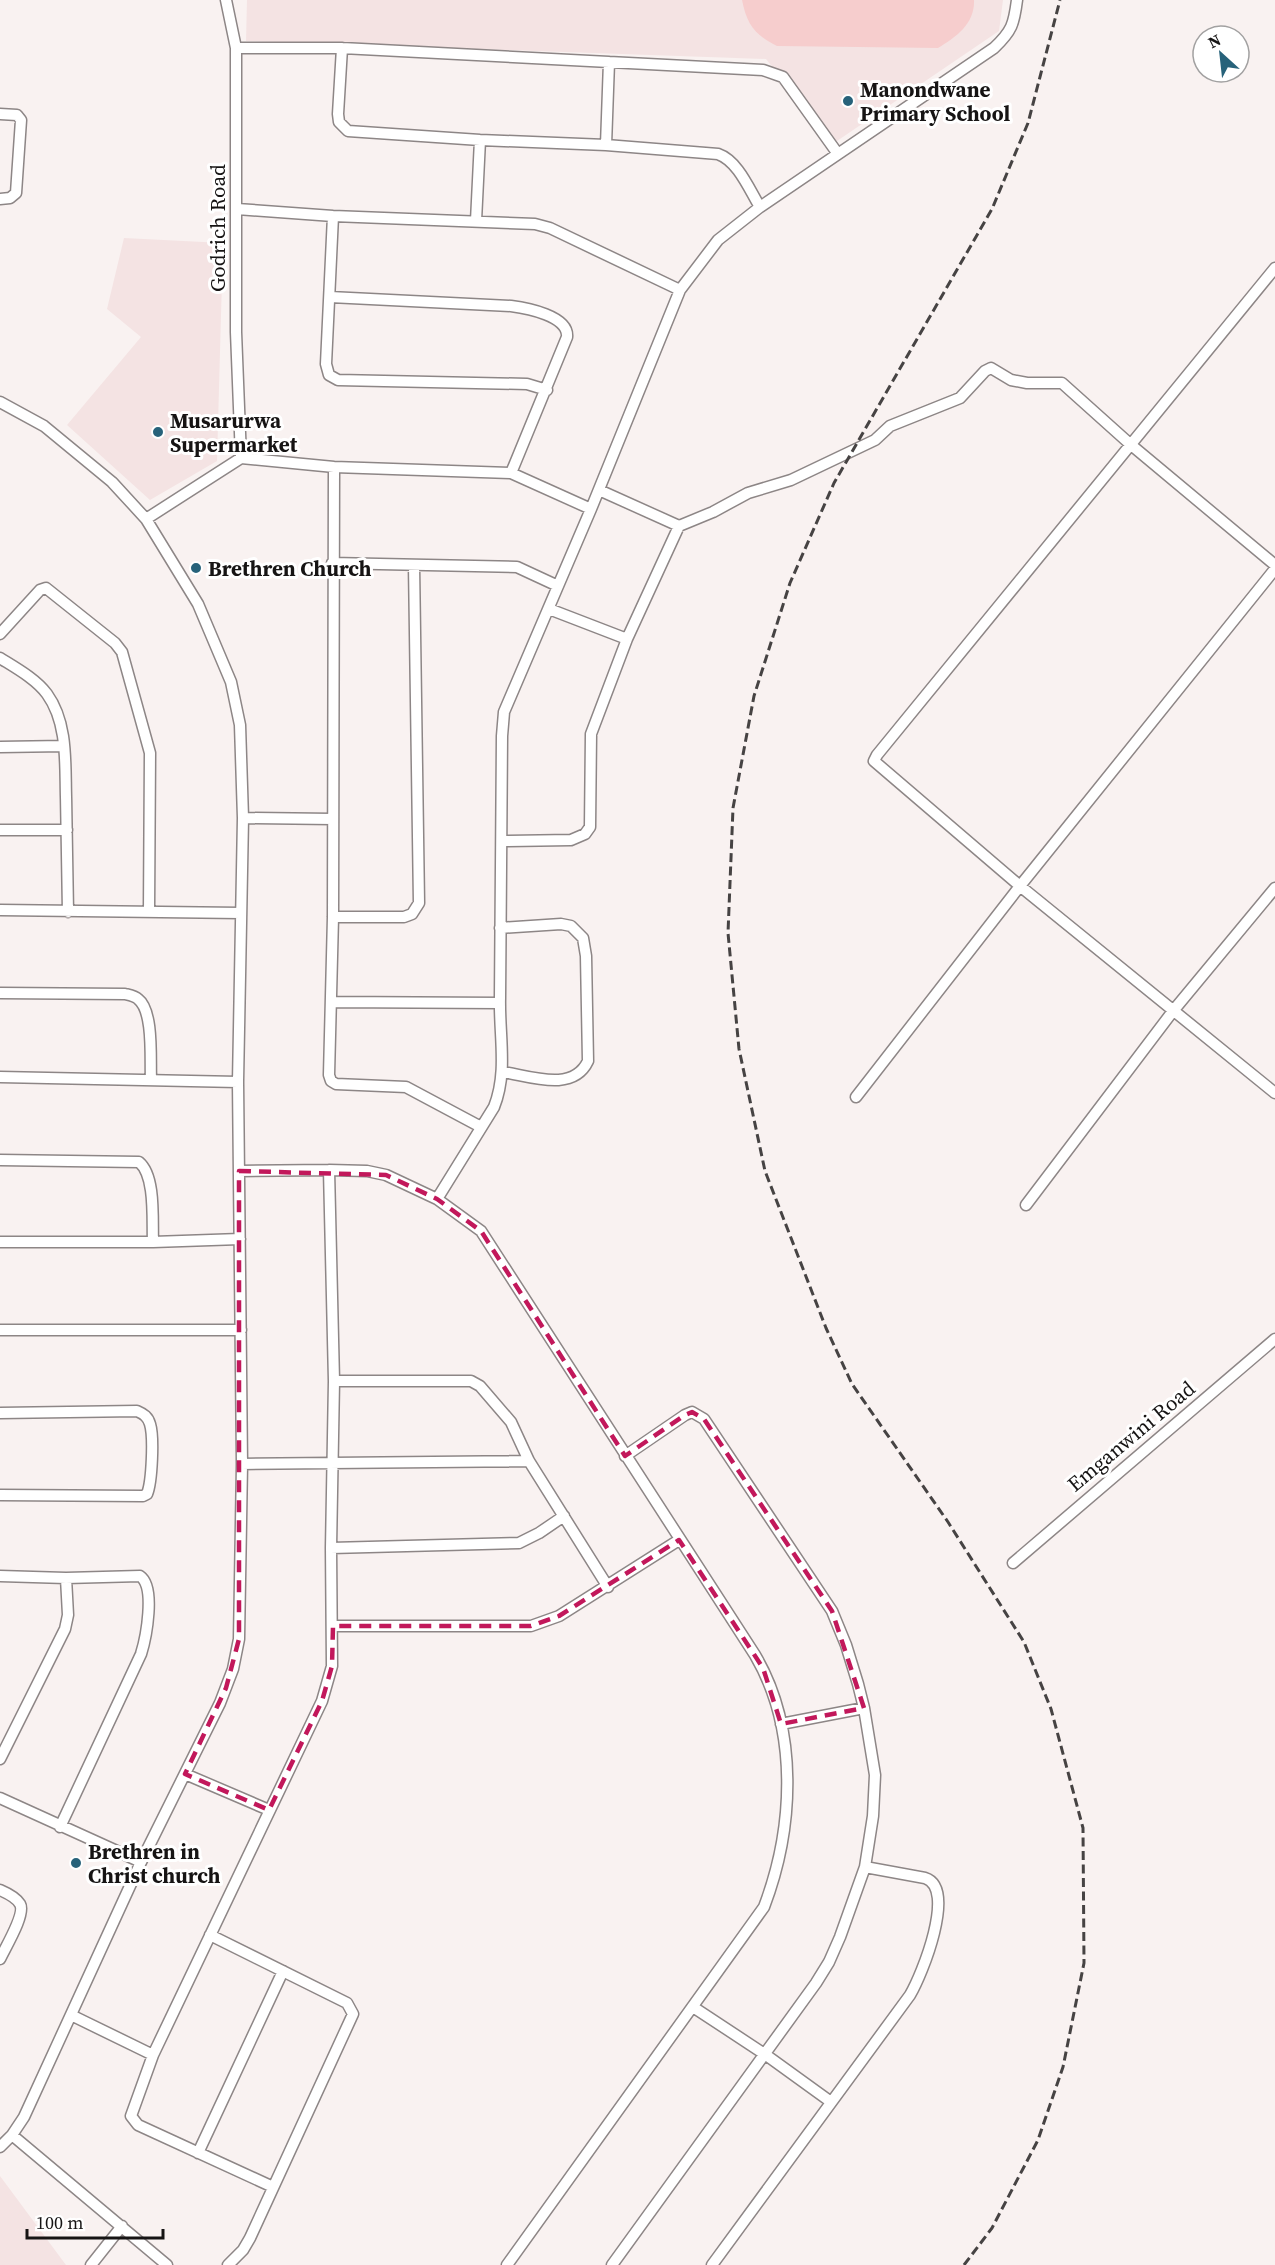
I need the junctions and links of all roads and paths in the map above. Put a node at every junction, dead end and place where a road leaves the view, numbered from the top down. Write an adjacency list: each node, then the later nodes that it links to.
1 (226, 0): 3 (street, Godrich Road)
2 (1017, 0): 9 (street)
3 (236, 48): 4 (street); 12 (street, Godrich Road)
4 (342, 48): 5 (street); 7 (street)
5 (609, 62): 8 (street); 9 (street)
6 (0, 114): 10 (street)
7 (480, 140): 8 (street); 14 (street)
8 (606, 145): 11 (street)
9 (838, 154): 11 (street)
10 (0, 199)
11 (760, 207): 16 (street)
12 (237, 209): 13 (street); 21 (street, Godrich Road)
13 (333, 216): 14 (street); 17 (street)
14 (476, 221): 16 (street)
15 (1275, 268): 20 (street)
16 (680, 290): 24 (street)
17 (330, 297): 18 (street); 18 (street)
18 (547, 390): 23 (street)
19 (0, 402): 26 (street)
20 (1130, 444): 27 (street); 30 (street); 43 (street)
21 (241, 458): 22 (street); 26 (street)
22 (334, 467): 23 (street); 28 (street)
23 (511, 473): 25 (street)
24 (599, 490): 25 (street); 27 (street)
25 (591, 509): 31 (street)
26 (146, 519): 38 (street)
27 (679, 526): 34 (street)
28 (332, 563): 29 (street); 39 (street)
29 (414, 565): 31 (street); 49 (street)
30 (1275, 567): 43 (street)
31 (558, 586): 32 (street)
32 (549, 609): 34 (street); 42 (street)
33 (0, 633): 47 (street)
34 (627, 639): 42 (street)
35 (0, 658): 37 (street)
36 (0, 747): 37 (street)
37 (64, 747): 41 (street)
38 (243, 818): 39 (street); 48 (street)
39 (333, 819): 49 (street)
40 (0, 830): 41 (street)
41 (67, 830): 46 (street)
42 (502, 841): 50 (street)
43 (1020, 886): 54 (street); 60 (street)
44 (1275, 888): 54 (street)
45 (0, 910): 46 (street)
46 (68, 912): 47 (street)
47 (149, 912): 48 (street)
48 (241, 913): 58 (street)
49 (333, 917): 52 (street)
50 (500, 928): 53 (street); 55 (street)
51 (0, 993): 57 (street)
52 (332, 1002): 53 (street); 61 (street)
53 (500, 1003): 55 (street)
54 (1173, 1011): 59 (street); 66 (street)
55 (503, 1072): 61 (street)
56 (0, 1077): 57 (street)
57 (150, 1079): 58 (street)
58 (238, 1082): 64 (street)
59 (1275, 1093)
60 (856, 1097)
61 (481, 1127): 65 (street)
62 (0, 1160): 69 (street)
63 (329, 1170): 64 (street); 65 (street); 73 (street)
64 (239, 1171): 67 (street)
65 (437, 1199): 75 (street)
66 (1026, 1205)
67 (240, 1239): 69 (street); 71 (street)
68 (0, 1242): 69 (street)
69 (153, 1242)
70 (0, 1330): 71 (street)
71 (240, 1330): 77 (street)
72 (1275, 1339): 83 (street, Emganwini Road)
73 (334, 1380): 76 (street); 78 (street)
74 (0, 1413): 79 (street)
75 (625, 1456): 81 (street); 88 (street)
76 (529, 1461): 78 (street); 80 (street)
77 (242, 1464): 78 (street); 91 (street)
78 (333, 1465): 82 (street)
79 (0, 1495)
80 (564, 1516): 82 (street); 86 (street)
81 (680, 1540): 86 (street); 89 (street)
82 (331, 1548): 87 (street)
83 (1013, 1563)
84 (0, 1576): 85 (street)
85 (66, 1578): 90 (street); 94 (street)
86 (608, 1587): 87 (street)
87 (333, 1626): 93 (street)
88 (864, 1708): 89 (street); 96 (street)
89 (781, 1724): 101 (street)
90 (0, 1759)
91 (185, 1774): 93 (street); 95 (street)
92 (0, 1798): 94 (street)
93 (269, 1810): 98 (street)
94 (60, 1827): 95 (street)
95 (141, 1862): 102 (street)
96 (865, 1867): 104 (street); 105 (street)
97 (0, 1890): 99 (street)
98 (210, 1935): 100 (street); 103 (street)
99 (0, 1959)
100 (283, 1971): 108 (street); 109 (street)
101 (693, 2007): 104 (street); 114 (street)
102 (71, 2015): 103 (street); 106 (street)
103 (153, 2055): 108 (street)
104 (766, 2055): 105 (street); 115 (street)
105 (831, 2102): 116 (street)
106 (12, 2135): 107 (street); 110 (street)
107 (0, 2147)
108 (198, 2153): 109 (street)
109 (273, 2187): 113 (street)
110 (122, 2226): 111 (street); 112 (street)
111 (91, 2265)
112 (167, 2265)
113 (228, 2265)
114 (507, 2265)
115 (612, 2265)
116 (712, 2265)

